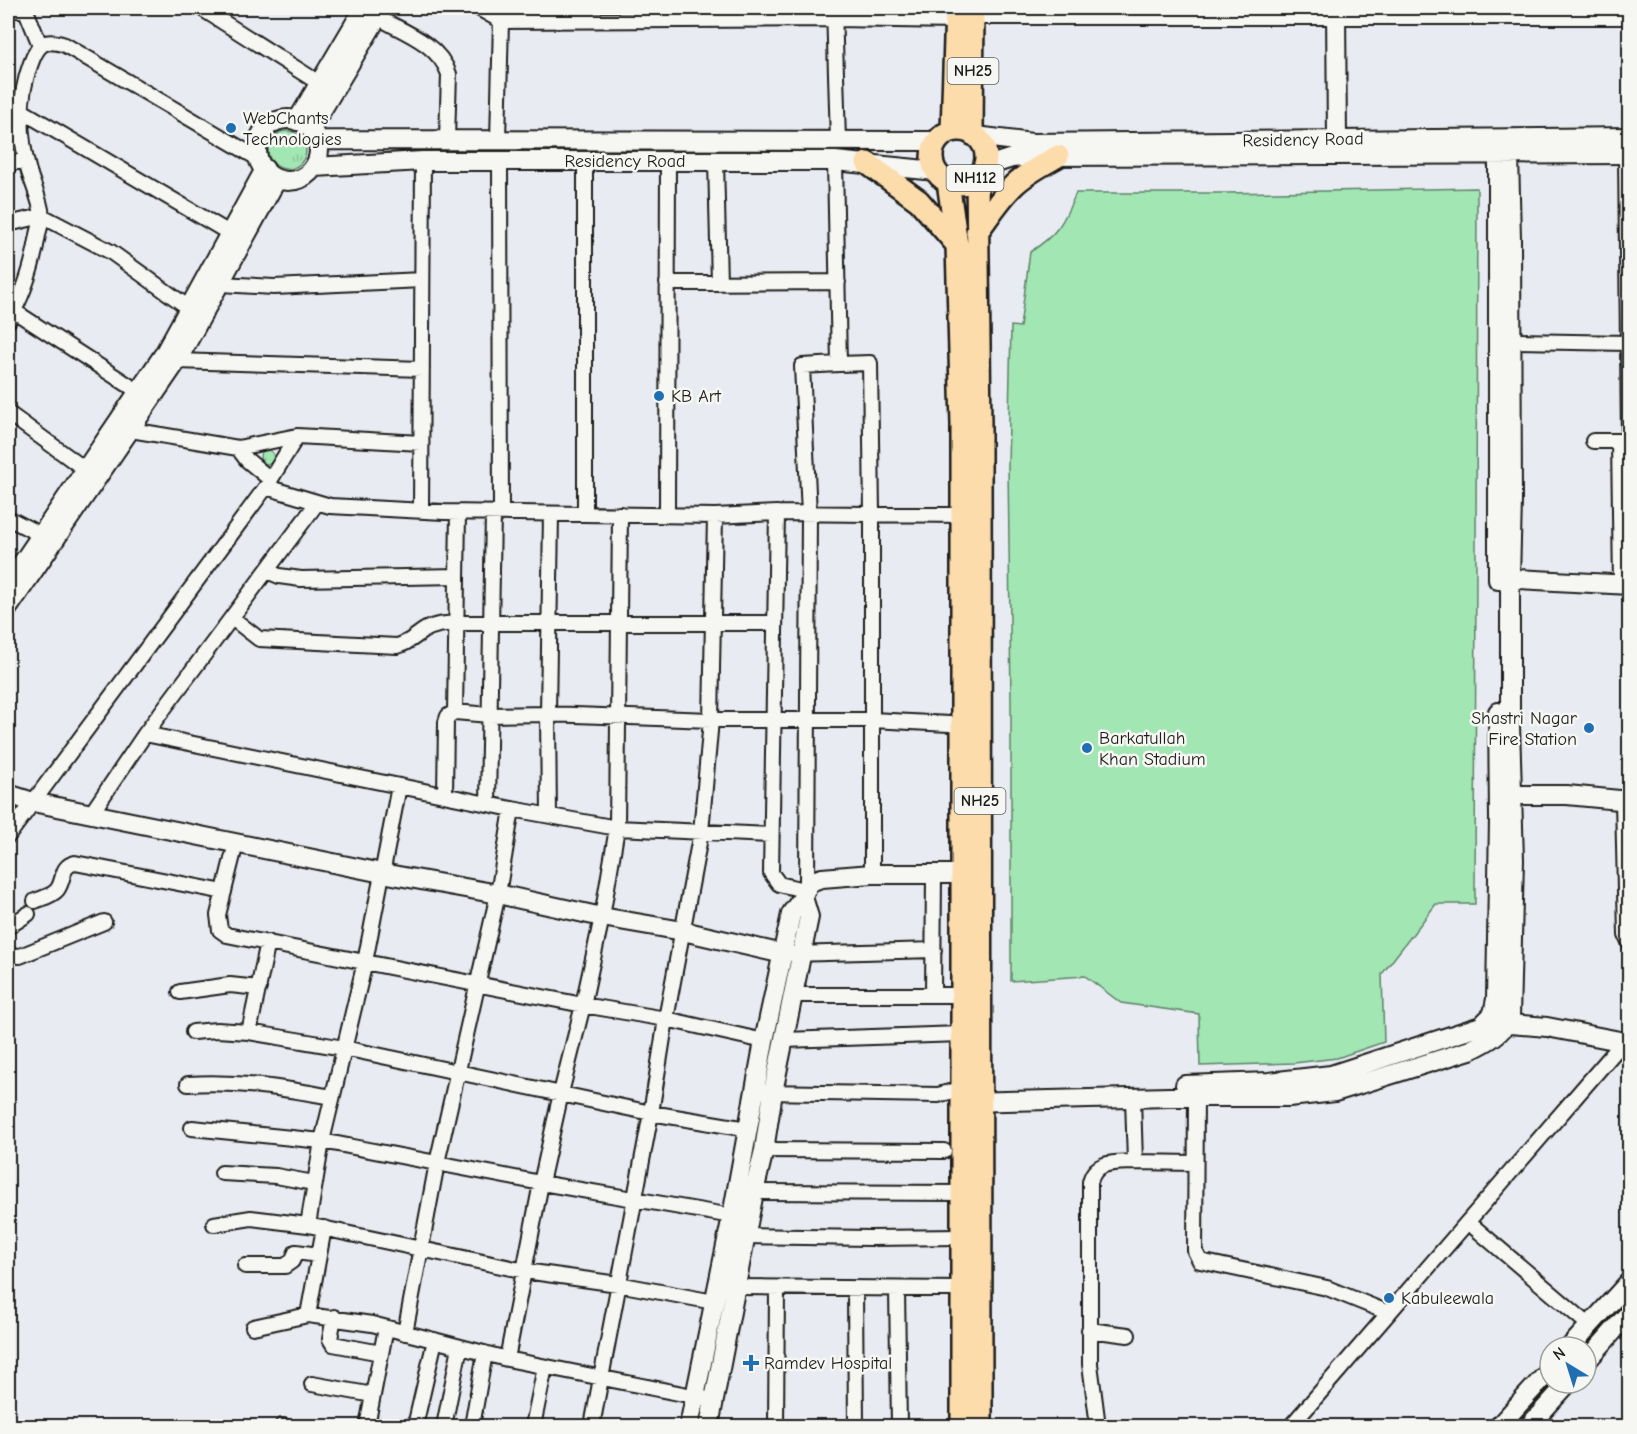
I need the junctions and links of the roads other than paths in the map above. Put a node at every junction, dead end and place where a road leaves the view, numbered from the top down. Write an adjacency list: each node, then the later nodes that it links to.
1 (201, 8): 13 (street)
2 (478, 8): 11 (street)
3 (508, 8): 11 (street)
4 (26, 9): 5 (street); 12 (street)
5 (8, 10)
6 (368, 10): 13 (street); 15 (street); 17 (street)
7 (1336, 12): 9 (street); 10 (street); 19 (street)
8 (835, 13): 9 (street); 11 (street); 20 (street)
9 (964, 13): 16 (main road, NH25)
10 (1629, 17)
11 (501, 21): 18 (street)
12 (40, 45): 14 (street); 34 (street)
13 (319, 83): 15 (street)
14 (22, 111): 24 (street); 40 (street)
15 (308, 130): 17 (street, Residency Road); 33 (street); 34 (street)
16 (960, 135): 19 (street, Residency Road); 20 (street, Residency Road); 35 (main road, NH112); 36 (main road, NH112)
17 (447, 139): 18 (street, Residency Road)
18 (498, 139): 20 (street, Residency Road)
19 (1337, 140): 21 (street, Residency Road)
20 (838, 141)
21 (1628, 148): 22 (street, Residency Road); 43 (street)
22 (1504, 154): 23 (street, Residency Road); 50 (street); 84 (street)
23 (1058, 156): 35 (street, Residency Road); 39 (main road)
24 (26, 160): 31 (street); 37 (street)
25 (835, 160): 30 (street, Residency Road); 32 (street, Residency Road); 44 (street)
26 (423, 161): 27 (street, Residency Road); 33 (street, Residency Road); 42 (street)
27 (500, 161): 28 (street, Residency Road); 70 (street)
28 (585, 161): 29 (street, Residency Road); 73 (street)
29 (668, 161): 30 (street, Residency Road); 45 (street)
30 (717, 161): 46 (street)
31 (8, 164)
32 (867, 164): 36 (street, Residency Road); 41 (main road)
33 (314, 166): 34 (street)
34 (267, 169): 40 (street); 47 (street)
35 (981, 172): 36 (main road, NH112); 39 (main road, NH25)
36 (942, 177): 41 (main road, NH25)
37 (42, 216): 38 (street); 48 (street); 49 (street)
38 (8, 224)
39 (977, 232): 103 (main road, NH25)
40 (231, 234): 48 (street)
41 (957, 245): 78 (main road, NH25)
42 (422, 279): 47 (street); 55 (street)
43 (1629, 280): 51 (street)
44 (838, 282): 46 (street); 54 (street)
45 (667, 283): 46 (street); 77 (street)
46 (719, 283)
47 (221, 284): 52 (street)
48 (189, 308): 56 (street)
49 (11, 316): 56 (street)
50 (1512, 341): 51 (street); 84 (street)
51 (1628, 343): 53 (street)
52 (177, 361): 55 (street); 59 (street)
53 (1629, 363): 57 (street)
54 (839, 364): 75 (street); 76 (street)
55 (422, 369): 63 (street)
56 (139, 392): 65 (street)
57 (1629, 392): 62 (street)
58 (8, 412): 65 (street)
59 (131, 430): 64 (street); 87 (street)
60 (297, 436): 63 (street); 64 (street); 66 (street)
61 (1593, 441): 62 (street)
62 (1626, 441): 86 (street)
63 (422, 442): 68 (street)
64 (238, 448): 66 (street)
65 (86, 470): 81 (street)
66 (268, 483): 67 (street); 110 (street)
67 (317, 503): 68 (street); 82 (street)
68 (421, 511): 69 (street)
69 (458, 513): 70 (street); 83 (street)
70 (497, 513): 72 (street); 90 (street)
71 (777, 513): 75 (street); 79 (street); 92 (street)
72 (551, 514): 73 (street); 91 (street)
73 (585, 514): 74 (street)
74 (620, 514): 77 (street); 93 (street)
75 (808, 514): 76 (street); 100 (street)
76 (872, 514): 78 (street); 102 (street)
77 (667, 515): 79 (street)
78 (962, 515): 103 (main road, NH25)
79 (715, 516): 94 (street)
80 (8, 518): 81 (street)
81 (41, 535): 85 (street)
82 (267, 571): 83 (street); 88 (street)
83 (457, 576): 89 (street)
84 (1504, 578): 86 (street); 108 (street)
85 (8, 584)
86 (1625, 585)
87 (8, 608)
88 (231, 618): 89 (street); 104 (street)
89 (458, 623): 90 (street); 95 (street)
90 (492, 623): 91 (street); 97 (street)
91 (550, 623): 93 (street); 96 (street)
92 (774, 623): 94 (street); 99 (street)
93 (619, 624): 94 (street); 98 (street)
94 (713, 624): 101 (street)
95 (455, 712): 97 (street); 107 (street)
96 (549, 714): 97 (street); 98 (street); 114 (street)
97 (489, 715): 111 (street)
98 (618, 715): 101 (street); 115 (street)
99 (774, 718): 100 (street); 101 (street); 117 (street)
100 (807, 719): 102 (street); 124 (street)
101 (711, 720): 116 (street)
102 (872, 720): 103 (street); 121 (street)
103 (971, 725): 123 (main road, NH25); 162 (main road, NH25)
104 (145, 734): 105 (street); 113 (street)
105 (399, 786): 107 (street); 120 (street)
106 (8, 794): 110 (street)
107 (445, 795): 111 (street)
108 (1505, 795): 109 (street); 148 (street); 149 (street)
109 (1626, 801): 134 (street)
110 (33, 802): 113 (street); 118 (street)
111 (488, 804): 112 (street)
112 (512, 810): 114 (street); 126 (street)
113 (91, 814): 119 (street)
114 (549, 815): 115 (street)
115 (617, 828): 116 (street); 129 (street)
116 (701, 832): 117 (street); 132 (street)
117 (770, 835): 124 (street)
118 (8, 836)
119 (236, 843): 120 (street); 125 (street)
120 (382, 873): 126 (street); 139 (street)
121 (872, 874): 122 (street); 124 (street)
122 (934, 874): 123 (street); 135 (street)
123 (962, 874): 145 (main road, NH25)
124 (805, 891): 136 (street); 138 (street)
125 (224, 892): 127 (street); 133 (street)
126 (498, 894): 129 (street); 140 (street)
127 (35, 902)
128 (28, 914): 131 (street)
129 (602, 918): 132 (street); 146 (street)
130 (104, 921): 137 (street)
131 (8, 927)
132 (683, 931): 136 (street); 147 (street)
133 (268, 942): 139 (street); 141 (street)
134 (1629, 944)
135 (934, 950): 138 (street); 144 (street)
136 (783, 954): 138 (street); 154 (street)
137 (8, 955)
138 (801, 955): 143 (street)
139 (365, 962): 140 (street); 156 (street)
140 (477, 984): 146 (street); 157 (street)
141 (259, 988): 142 (street); 151 (street)
142 (180, 992)
143 (794, 995): 144 (street); 153 (street)
144 (933, 995): 145 (street)
145 (961, 995): 152 (main road, NH25)
146 (583, 1005): 147 (street); 161 (street)
147 (666, 1019): 154 (street); 166 (street)
148 (1486, 1021): 149 (street); 162 (street)
149 (1507, 1024): 155 (street); 164 (street)
150 (193, 1032): 151 (street)
151 (249, 1032): 156 (street)
152 (961, 1034): 153 (street); 162 (main road, NH25)
153 (784, 1040): 160 (street)
154 (764, 1041): 159 (street)
155 (1627, 1042): 182 (street)
156 (345, 1048): 157 (street); 163 (street)
157 (457, 1073): 161 (street); 173 (street)
158 (188, 1084): 163 (street)
159 (754, 1092): 160 (street); 168 (street)
160 (773, 1092): 162 (street); 170 (street)
161 (561, 1093): 166 (street); 177 (street)
162 (970, 1095): 165 (street); 179 (main road, NH25); 237 (main road, NH25)
163 (332, 1097): 169 (street)
164 (1196, 1097): 165 (street); 174 (street)
165 (1133, 1098): 172 (street)
166 (651, 1113): 168 (street); 180 (street)
167 (192, 1128): 169 (street)
168 (747, 1129): 181 (street)
169 (322, 1141): 173 (street); 176 (street)
170 (764, 1150): 171 (street); 178 (street)
171 (944, 1151)
172 (1135, 1162): 174 (street); 207 (street)
173 (437, 1163): 177 (street); 188 (street)
174 (1195, 1163): 201 (street)
175 (222, 1173): 176 (street)
176 (314, 1183): 184 (street)
177 (541, 1183): 180 (street); 191 (street)
178 (754, 1192): 179 (street); 186 (street)
179 (962, 1193): 187 (main road, NH25)
180 (633, 1199): 181 (street); 193 (street)
181 (732, 1216): 199 (street)
182 (1468, 1222): 201 (street); 204 (street)
183 (214, 1224): 184 (street)
184 (308, 1225): 185 (street)
185 (324, 1228): 188 (street); 189 (street)
186 (747, 1236): 187 (street); 194 (street)
187 (962, 1237): 197 (main road, NH25)
188 (420, 1248): 191 (street); 208 (street)
189 (319, 1255): 190 (street); 202 (street)
190 (245, 1266)
191 (525, 1271): 193 (street); 216 (street)
192 (1629, 1281): 204 (street)
193 (618, 1284): 199 (street); 218 (street)
194 (737, 1287): 195 (street); 199 (street); 224 (street)
195 (777, 1289): 196 (street); 233 (street)
196 (855, 1289): 198 (street); 234 (street)
197 (962, 1289): 198 (street); 236 (main road, NH25)
198 (897, 1290): 235 (street)
199 (715, 1294): 223 (street)
200 (1629, 1312): 213 (street)
201 (1389, 1313): 239 (street)
202 (308, 1315): 203 (street); 205 (street)
203 (334, 1317): 206 (street); 214 (street)
204 (1590, 1326): 210 (street)
205 (253, 1327)
206 (386, 1328): 208 (street); 214 (street)
207 (1089, 1330): 209 (street); 238 (street)
208 (405, 1333): 211 (street)
209 (1128, 1335)
210 (1581, 1335)
211 (435, 1340): 212 (street); 226 (street)
212 (460, 1347): 215 (street); 227 (street)
213 (1598, 1348)
214 (381, 1353): 221 (street)
215 (485, 1353): 216 (street); 228 (street)
216 (507, 1359): 217 (street)
217 (545, 1367): 218 (street); 229 (street)
218 (601, 1379): 223 (street); 230 (street)
219 (1538, 1383): 240 (street)
220 (312, 1384): 221 (street)
221 (373, 1395): 225 (street)
222 (1557, 1395): 241 (street)
223 (694, 1396): 224 (street); 231 (street)
224 (713, 1400): 232 (street)
225 (367, 1426)
226 (415, 1426)
227 (444, 1426)
228 (472, 1426)
229 (533, 1426)
230 (592, 1426)
231 (689, 1426)
232 (708, 1426)
233 (776, 1426)
234 (856, 1426)
235 (899, 1426)
236 (962, 1426)
237 (981, 1426)
238 (1098, 1426)
239 (1292, 1426)
240 (1499, 1426)
241 (1529, 1426)

